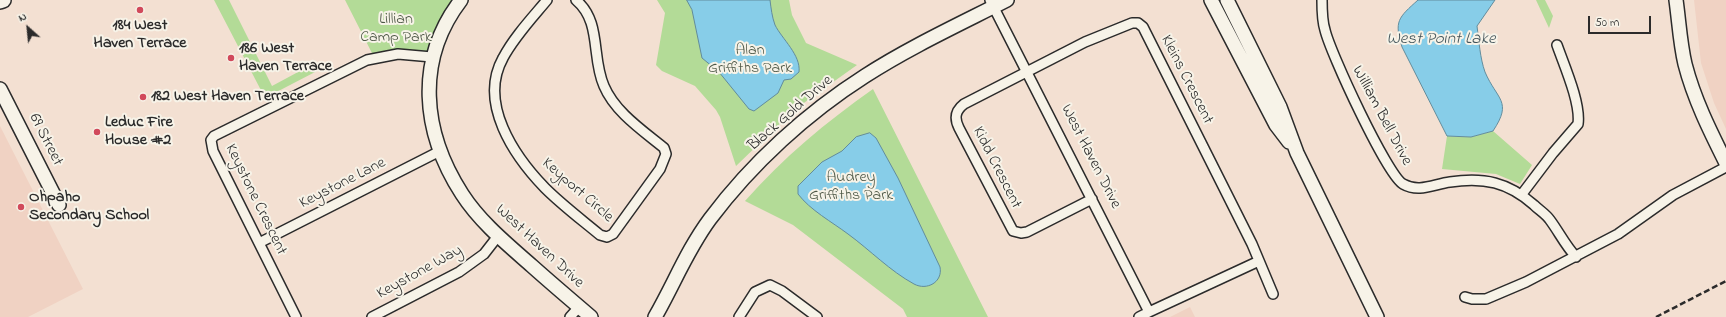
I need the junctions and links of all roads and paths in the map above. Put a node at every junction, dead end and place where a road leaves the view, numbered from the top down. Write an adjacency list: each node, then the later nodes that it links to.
1 (3, 0): 10 (main road)
2 (461, 0): 13 (main road, West Haven Drive)
3 (547, 0): 4 (street, Keyport Circle)
4 (576, 0)
5 (1007, 0): 11 (main road, Black Gold Drive)
6 (1211, 0): 17 (main road)
7 (1227, 0): 17 (main road)
8 (1322, 0): 20 (street, William Bell Drive)
9 (1676, 0): 18 (main road)
10 (0, 2)
11 (992, 4): 14 (street, West Haven Drive); 35 (main road, Black Gold Drive)
12 (1557, 45): 20 (street)
13 (432, 57): 16 (main road, West Haven Drive); 24 (street, Keystone Crescent)
14 (1028, 72): 21 (street, West Haven Drive); 21 (street, Kidd Crescent); 26 (street, Kleins Crescent)
15 (0, 89): 22 (main road, 69 Street)
16 (440, 151): 23 (main road, West Haven Drive); 24 (street, Keystone Lane)
17 (1297, 153): 39 (main road)
18 (1726, 163)
19 (1726, 167): 25 (street)
20 (1522, 194): 25 (street, William Bell Drive)
21 (1092, 199): 30 (street, West Haven Drive)
22 (59, 206)
23 (498, 236): 29 (main road, West Haven Drive); 32 (street, Keystone Way)
24 (259, 243): 31 (street, Keystone Crescent)
25 (1576, 256): 28 (street)
26 (1259, 261): 27 (street, Kleins Crescent); 30 (street)
27 (1273, 294)
28 (1465, 297)
29 (579, 307): 33 (street); 34 (main road, West Haven Drive)
30 (1150, 312): 38 (street)
31 (296, 317)
32 (372, 317)
33 (570, 317)
34 (591, 317)
35 (655, 317)
36 (739, 317): 37 (street)
37 (817, 317)
38 (1139, 317)
39 (1378, 317)

